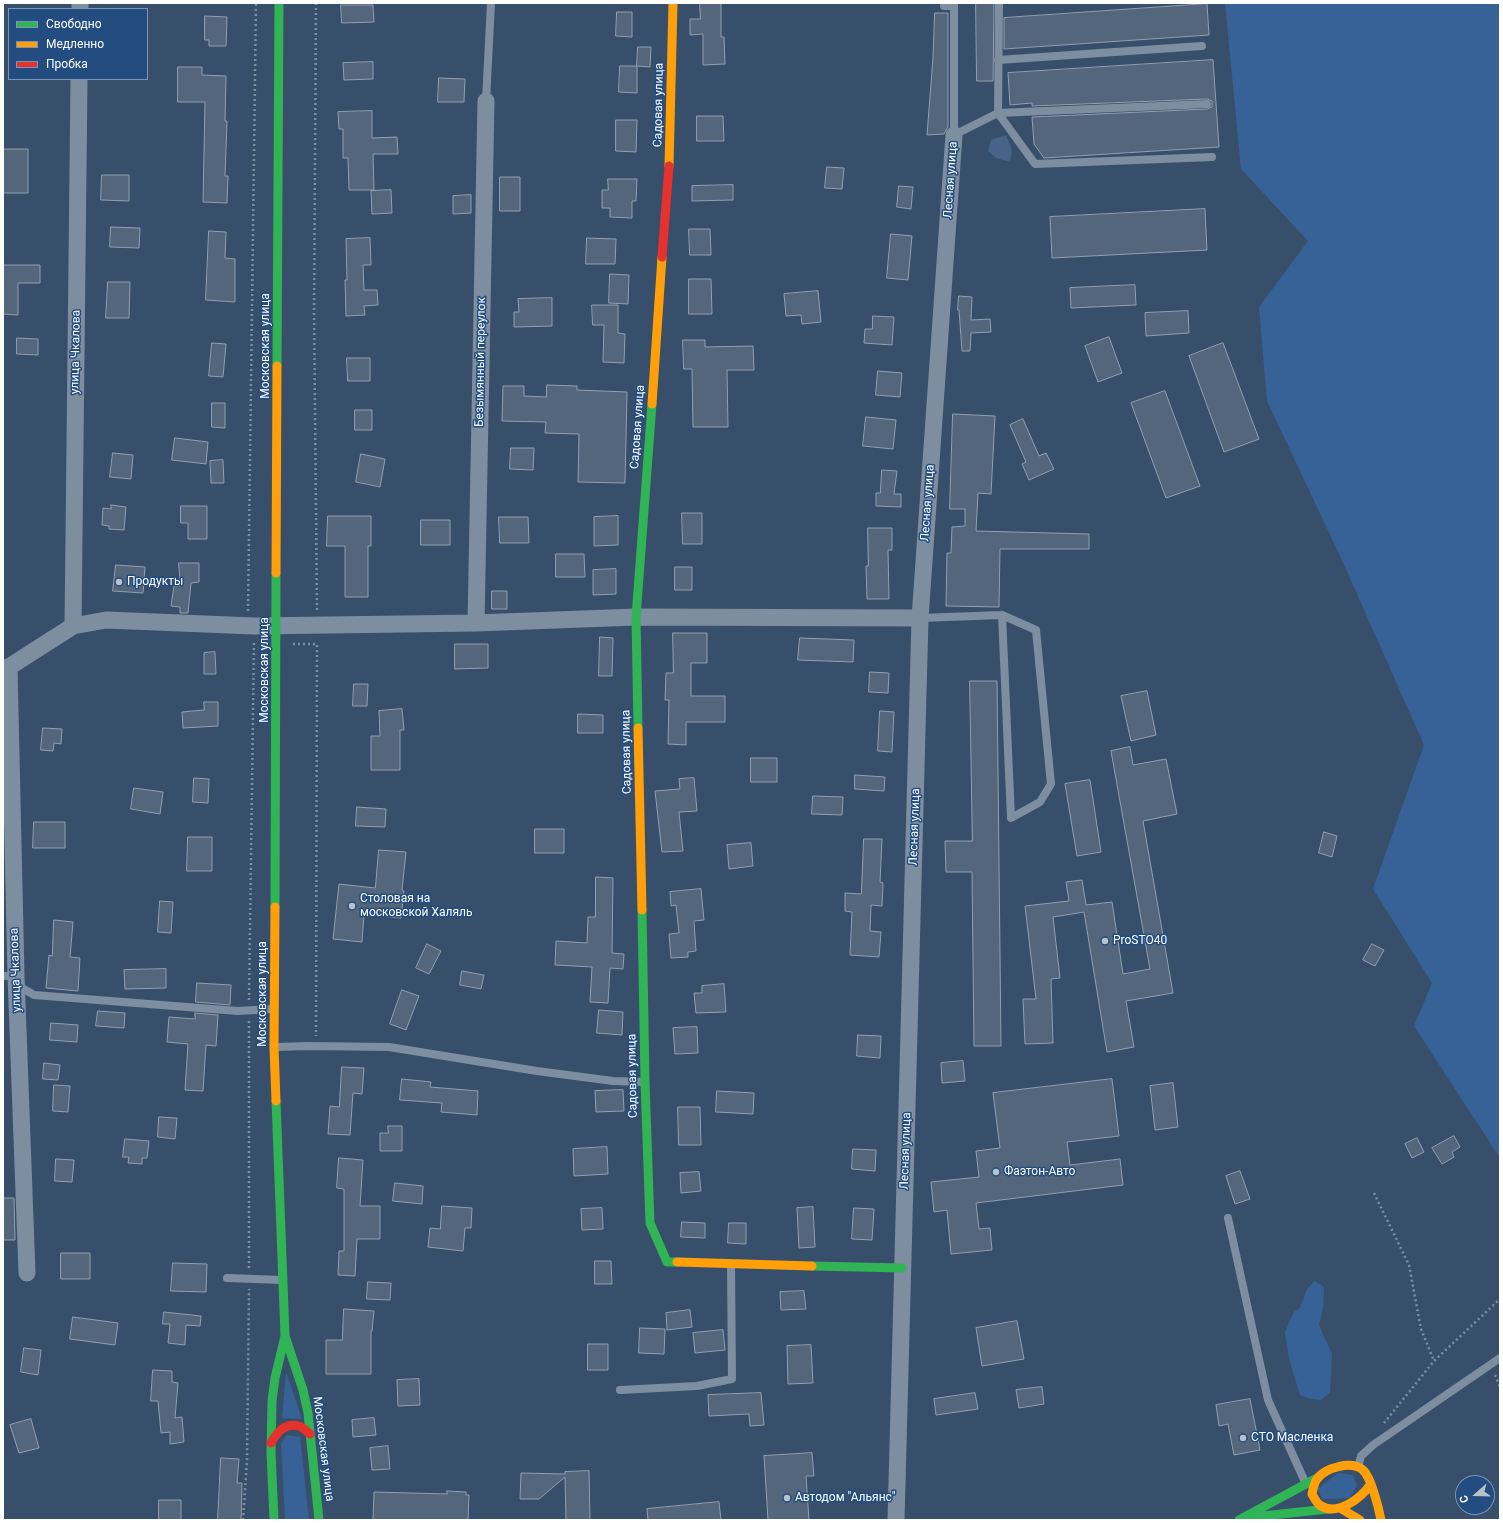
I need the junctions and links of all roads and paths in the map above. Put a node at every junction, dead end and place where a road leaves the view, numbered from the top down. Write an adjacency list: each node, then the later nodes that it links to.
1 (256, 3): 24 (path)
2 (279, 3): 21 (main road, Московская улица)
3 (316, 3): 22 (path)
4 (491, 3): 12 (lane)
5 (673, 3): 18 (main road, Садовая улица)
6 (999, 3): 10 (lane)
7 (954, 4): 8 (lane); 15 (lane)
8 (944, 6)
9 (1202, 46): 10 (lane)
10 (998, 60): 14 (lane)
11 (79, 80): 23 (street, улица Чкалова)
12 (486, 101): 20 (street, Безымянный переулок)
13 (1207, 104): 14 (lane)
14 (998, 114): 15 (lane); 16 (lane)
15 (954, 135): 19 (street, Лесная улица)
16 (1212, 157)
17 (1002, 615): 17 (lane); 19 (lane)
18 (636, 617): 19 (street); 20 (street); 33 (main road, Садовая улица)
19 (920, 618): 37 (street, Лесная улица)
20 (476, 623): 22 (street)
21 (277, 625): 22 (street); 24 (street); 25 (main road, Московская улица)
22 (317, 625): 26 (path)
23 (73, 626): 24 (street); 27 (street)
24 (254, 634): 25 (path); 30 (path)
25 (277, 643): 26 (path); 29 (main road, Московская улица)
26 (317, 644): 31 (path)
27 (6, 667): 28 (street, улица Чкалова)
28 (12, 979): 30 (lane); 38 (street, улица Чкалова)
29 (274, 1009): 30 (lane); 32 (main road, Московская улица)
30 (249, 1010): 40 (path)
31 (316, 1046): 32 (lane); 33 (lane)
32 (274, 1047): 41 (main road, Московская улица)
33 (645, 1082): 36 (main road, Садовая улица)
34 (1374, 1192): 45 (path)
35 (1228, 1218): 52 (lane)
36 (730, 1264): 37 (main road, Садовая улица); 46 (lane)
37 (902, 1268): 60 (street, Лесная улица)
38 (27, 1273)
39 (227, 1278): 40 (lane)
40 (249, 1279): 41 (lane); 57 (path)
41 (283, 1280): 43 (main road, Московская улица)
42 (1500, 1299): 45 (path)
43 (285, 1336): 47 (main road, Московская улица); 48 (main road, Московская улица)
44 (1500, 1358): 49 (lane)
45 (1434, 1361): 49 (path)
46 (620, 1390)
47 (310, 1434): 48 (main road); 59 (main road, Московская улица)
48 (271, 1443): 58 (main road, Московская улица)
49 (1373, 1445): 50 (lane)
50 (1357, 1468): 51 (main road); 53 (main road)
51 (1317, 1478): 52 (main road); 55 (main road)
52 (1306, 1484): 56 (main road)
53 (1370, 1485): 54 (main road); 62 (main road)
54 (1340, 1508): 55 (main road); 61 (main road)
55 (1328, 1509): 56 (main road)
56 (1241, 1519)
57 (243, 1520)
58 (274, 1520)
59 (319, 1520)
60 (896, 1520)
61 (1360, 1520)
62 (1381, 1520)

